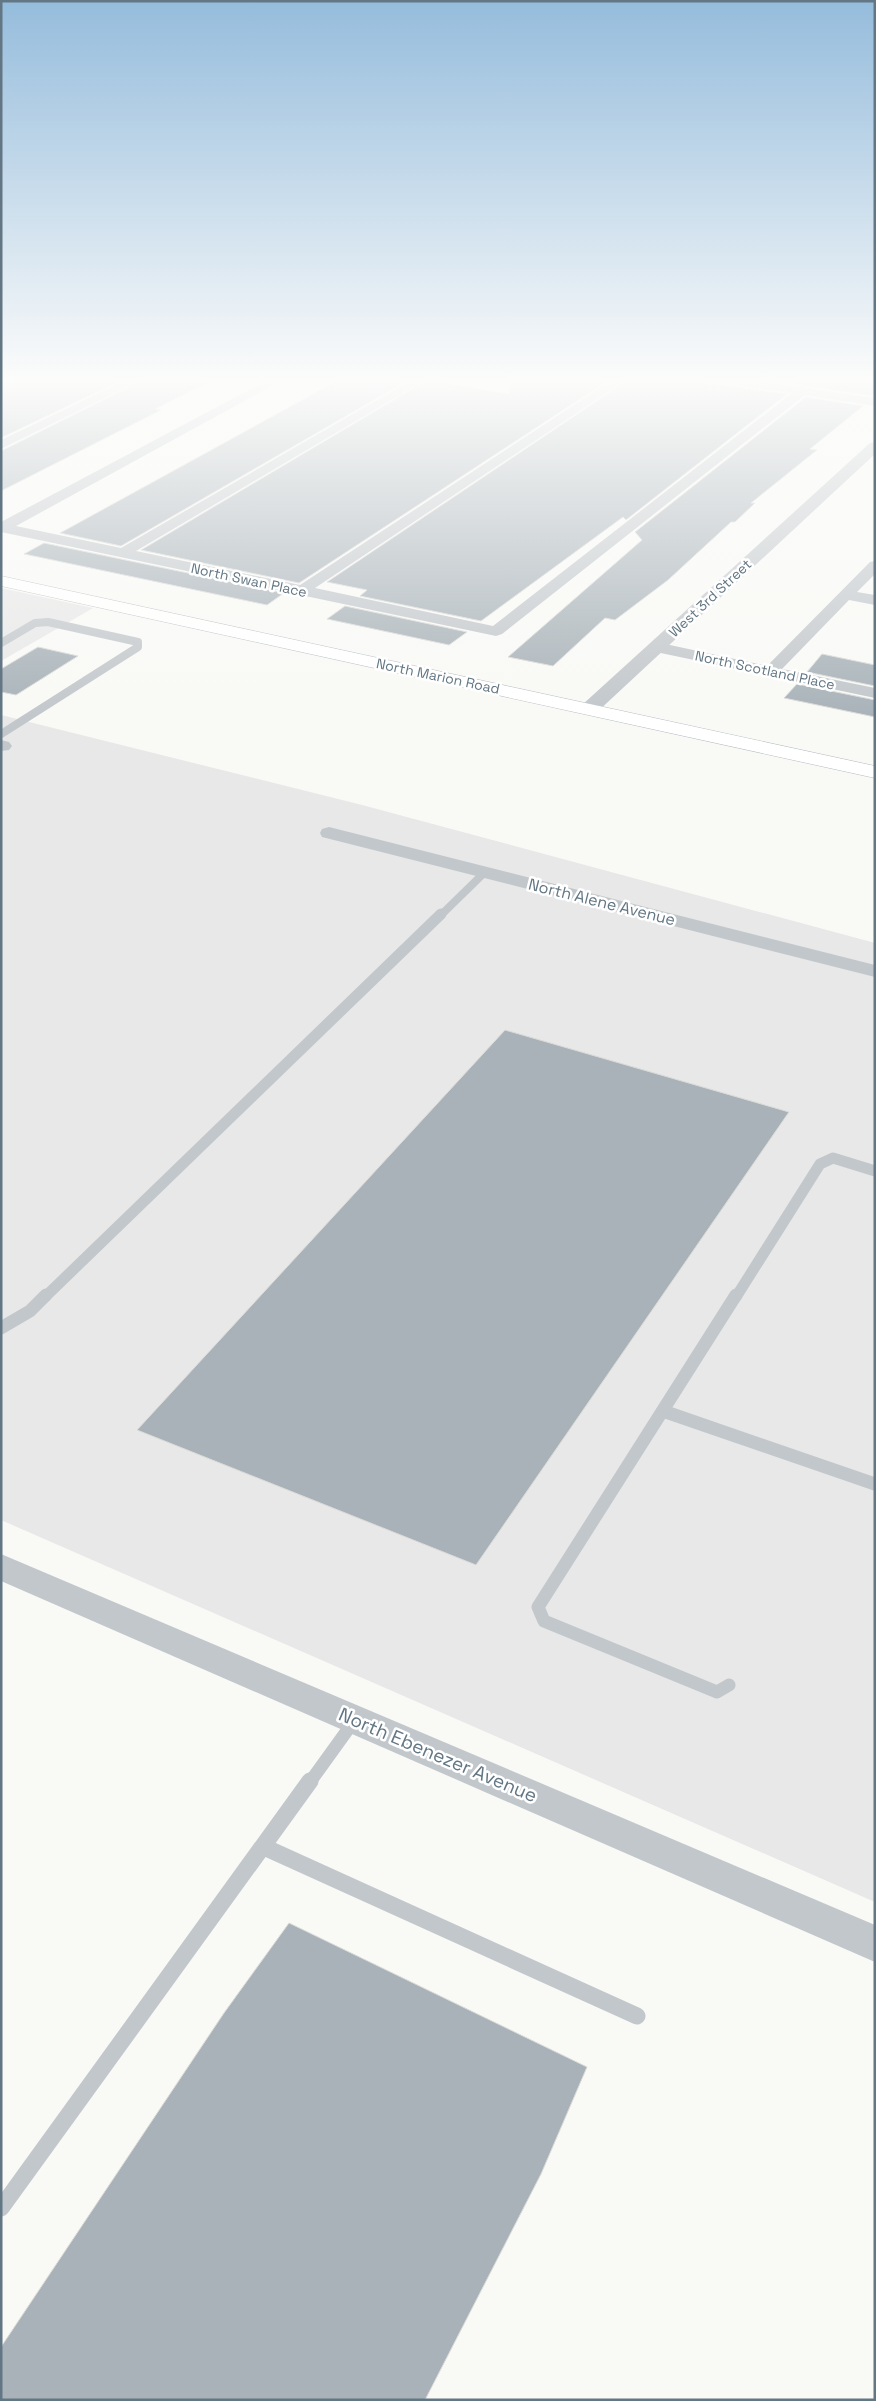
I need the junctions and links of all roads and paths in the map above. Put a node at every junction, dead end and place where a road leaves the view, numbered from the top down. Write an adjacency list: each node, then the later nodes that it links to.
1 (64, 494): 6 (street)
2 (223, 494): 7 (street)
3 (447, 494): 10 (street)
4 (671, 494): 10 (street, North Swan Place)
5 (825, 494): 14 (street, West 3rd Street)
6 (2, 527): 7 (street, North Swan Place)
7 (122, 553): 10 (street, North Swan Place)
8 (875, 565): 11 (street)
9 (1, 581): 17 (main road, North Marion Road)
10 (302, 590)
11 (845, 595): 12 (street); 15 (street)
12 (875, 600)
13 (1, 643): 18 (lane)
14 (656, 647): 15 (street, North Scotland Place); 17 (street, West 3rd Street)
15 (771, 671): 16 (street, North Scotland Place)
16 (875, 692)
17 (589, 709): 19 (main road, North Marion Road)
18 (2, 742)
19 (875, 772)
20 (329, 832): 21 (street, North Alene Avenue)
21 (485, 872): 22 (street, North Alene Avenue); 24 (lane)
22 (875, 971)
23 (875, 1171): 25 (lane)
24 (1, 1328)
25 (663, 1411): 26 (lane); 28 (lane)
26 (875, 1484)
27 (1, 1567): 29 (street, North Ebenezer Avenue)
28 (729, 1685)
29 (355, 1719): 30 (lane); 31 (street, North Ebenezer Avenue)
30 (264, 1847): 32 (lane); 33 (lane)
31 (875, 1944)
32 (637, 2016)
33 (1, 2208)

